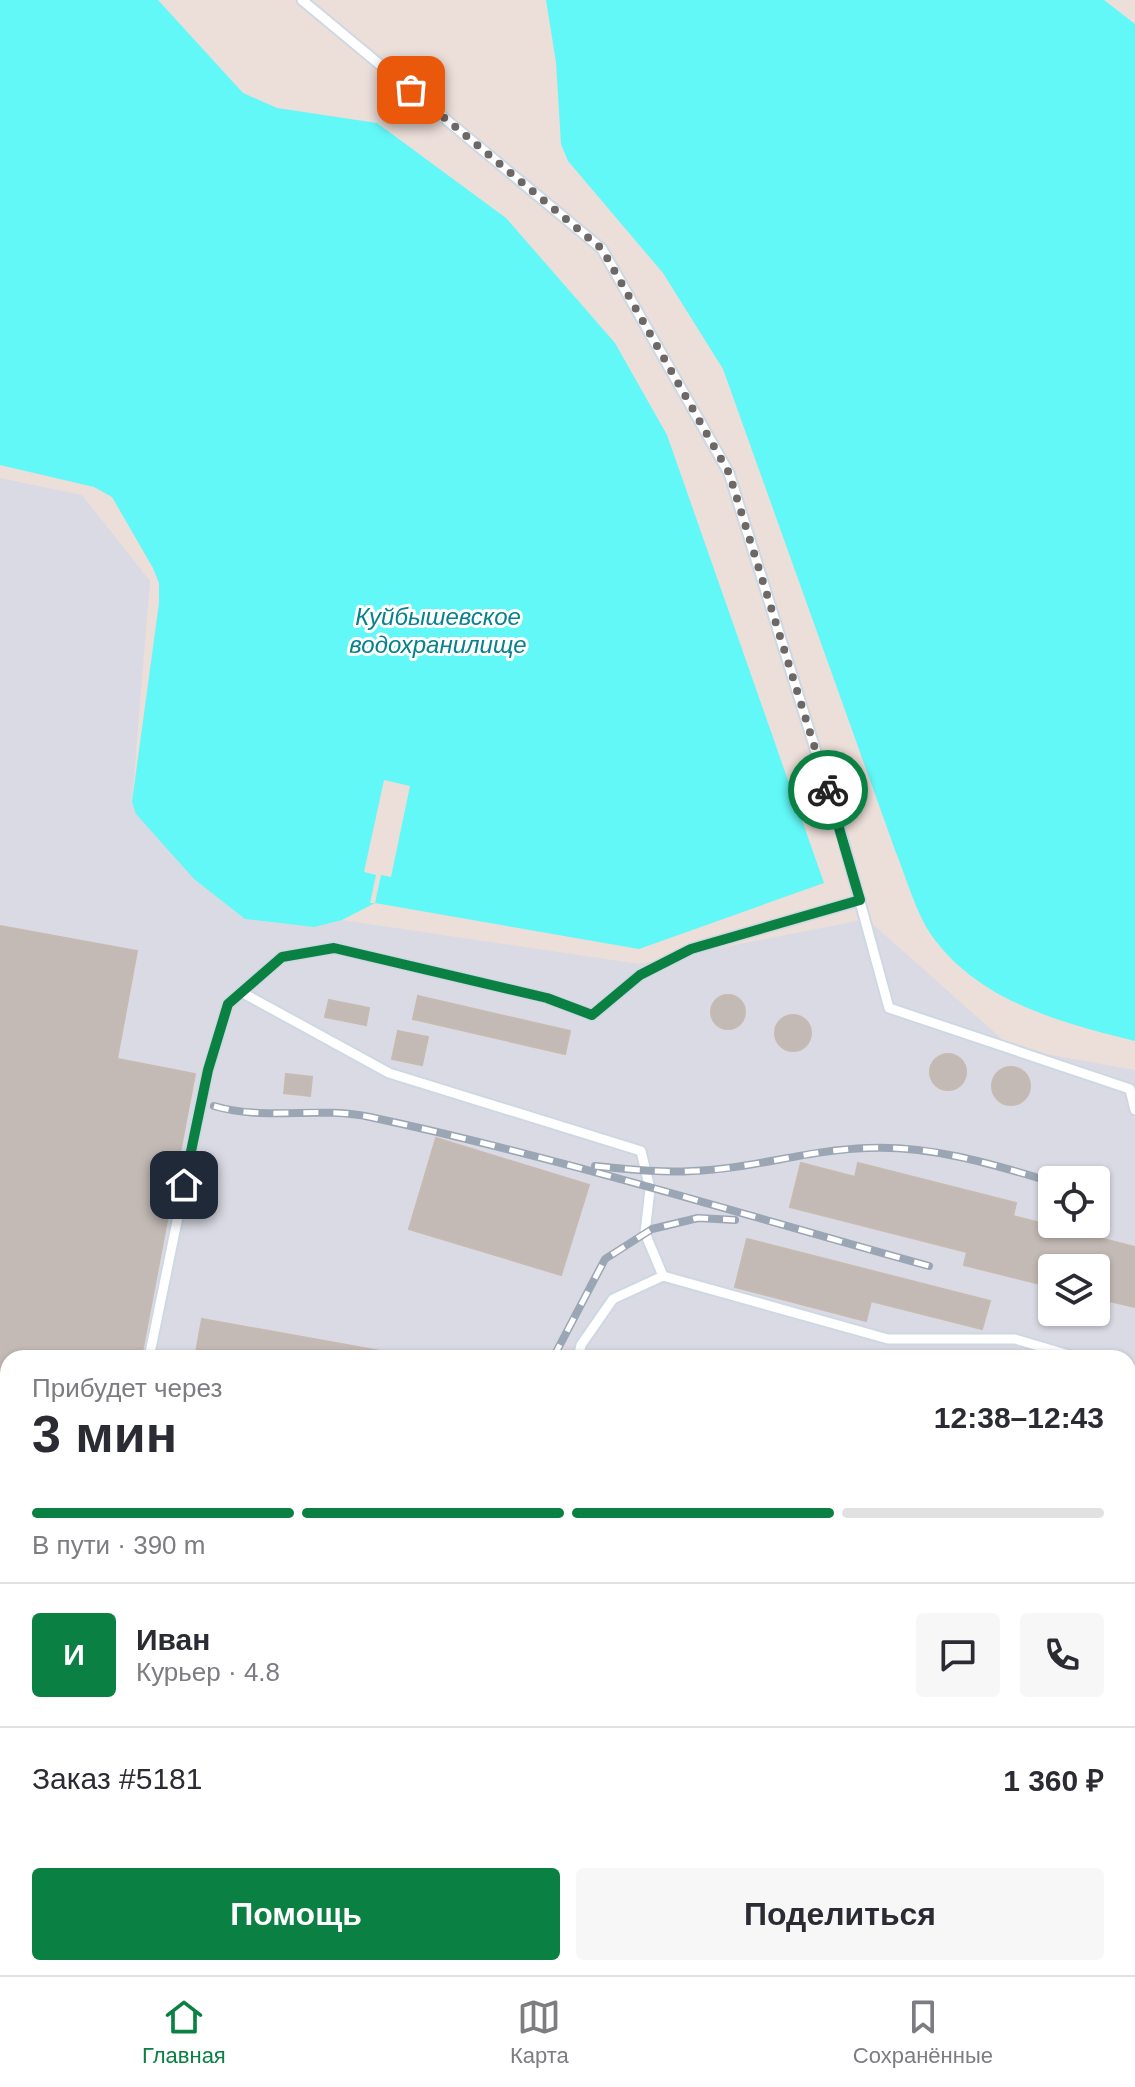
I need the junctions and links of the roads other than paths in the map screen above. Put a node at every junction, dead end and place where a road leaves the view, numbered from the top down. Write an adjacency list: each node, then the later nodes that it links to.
1 (302, 0): 2 (lane)
2 (860, 900): 3 (lane); 4 (lane)
3 (243, 993): 5 (lane); 6 (lane)
4 (1135, 1110)
5 (663, 1276): 7 (lane); 8 (lane)
6 (151, 1350)
7 (580, 1350)
8 (1052, 1350)

